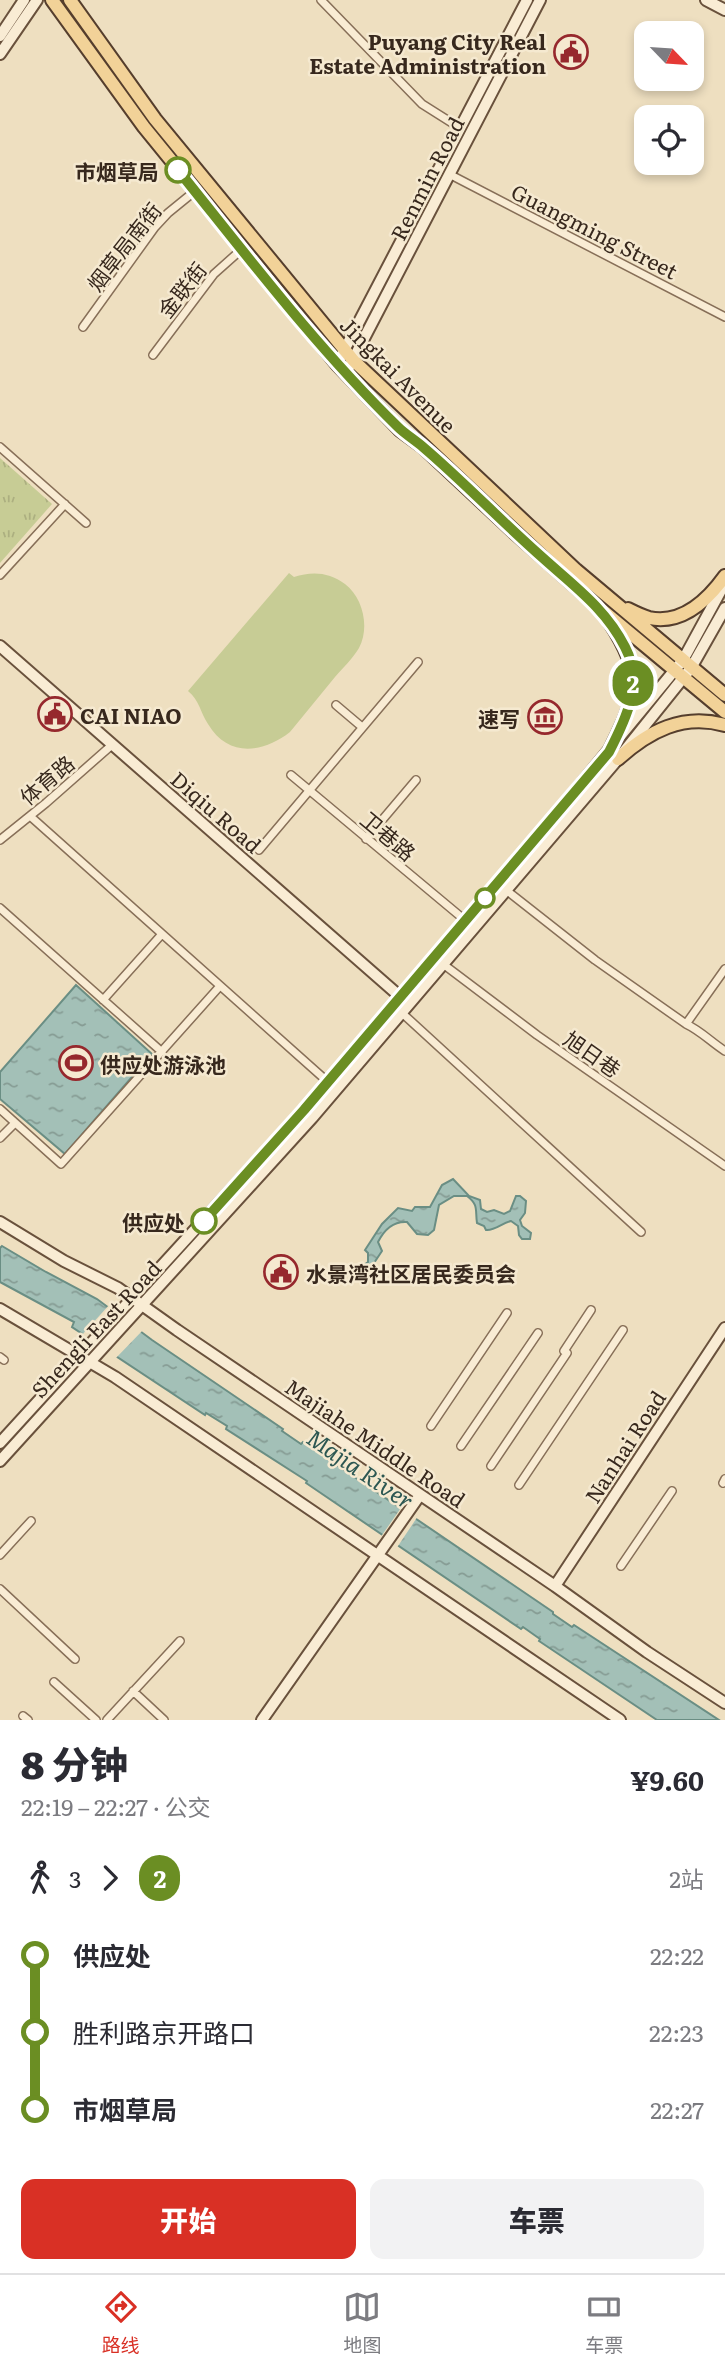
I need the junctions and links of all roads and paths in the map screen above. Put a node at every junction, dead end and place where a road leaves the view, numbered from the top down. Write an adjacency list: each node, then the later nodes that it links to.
1 (24, 0): 10 (street)
2 (37, 0): 11 (street)
3 (52, 0): 14 (main road, Jingkai Avenue)
4 (70, 0): 19 (main road, Jingkai Avenue)
5 (321, 0): 12 (street)
6 (527, 0): 12 (street, Renmin Road)
7 (540, 0): 13 (street, Renmin Road)
8 (706, 0): 9 (street)
9 (725, 10)
10 (0, 36)
11 (0, 54)
12 (460, 128): 19 (street, Renmin Road)
13 (449, 174): 16 (street, Guangming Street); 19 (street, Renmin Road)
14 (195, 191): 15 (main road, Jingkai Avenue); 17 (street, 烟草局南街)
15 (242, 249): 18 (street, 金联街); 20 (main road, Jingkai Avenue)
16 (725, 317)
17 (83, 327)
18 (153, 355)
19 (349, 355): 20 (street, Renmin Road); 27 (main road, Jingkai Avenue)
20 (342, 369): 29 (main road, Jingkai Avenue)
21 (0, 447): 22 (street)
22 (65, 503): 23 (street); 24 (street)
23 (86, 523)
24 (0, 575)
25 (725, 576): 27 (main road)
26 (725, 583): 32 (street)
27 (620, 606): 32 (main road, Jingkai Avenue)
28 (725, 608): 32 (street)
29 (601, 609): 32 (main road, Jingkai Avenue); 39 (main road)
30 (0, 646): 38 (street, Diqiu Road)
31 (418, 662): 37 (street)
32 (683, 669): 33 (main road, Jingkai Avenue); 35 (main road, Jingkai Avenue); 39 (street, Shengli East Road)
33 (725, 695)
34 (336, 705): 37 (street)
35 (725, 712)
36 (725, 725): 39 (main road)
37 (362, 727): 42 (street)
38 (113, 744): 43 (street, 体育路); 55 (street, Diqiu Road)
39 (614, 755): 47 (street, Shengli East Road); 49 (street, Shengli East Road)
40 (291, 775): 42 (street, 卫巷路)
41 (416, 780): 44 (street)
42 (309, 790): 44 (street, 卫巷路); 46 (street)
43 (30, 816): 45 (street, 体育路); 50 (street)
44 (366, 839): 49 (street, 卫巷路)
45 (0, 840)
46 (259, 849)
47 (506, 890): 51 (street, Shengli East Road); 56 (street)
48 (1, 912): 54 (street)
49 (466, 921): 55 (street, Shengli East Road)
50 (162, 934): 53 (street); 54 (street)
51 (443, 964): 55 (street, Shengli East Road); 63 (street, 旭日巷)
52 (725, 968): 56 (street)
53 (220, 986): 58 (street); 59 (street)
54 (103, 1000): 58 (street)
55 (404, 1005): 59 (street, Shengli East Road); 65 (street); 66 (street, Shengli East Road)
56 (686, 1024): 57 (street)
57 (725, 1051)
58 (162, 1052): 61 (street)
59 (328, 1082): 66 (street, Shengli East Road)
60 (0, 1109): 61 (street)
61 (15, 1123): 62 (street)
62 (0, 1138)
63 (725, 1166)
64 (0, 1222): 66 (street, Majiahe Middle Road)
65 (641, 1232)
66 (136, 1304): 73 (street, Shengli East Road); 81 (street, Majiahe Middle Road)
67 (0, 1309): 73 (street)
68 (592, 1310): 78 (street)
69 (507, 1313): 74 (street)
70 (725, 1328): 86 (street, Nanhai Road)
71 (624, 1330): 79 (street)
72 (538, 1334): 76 (street)
73 (85, 1360): 75 (street, Shengli East Road); 77 (street, Shengli East Road); 83 (street)
74 (431, 1426)
75 (0, 1443)
76 (461, 1446)
77 (0, 1461)
78 (491, 1466)
79 (519, 1485)
80 (672, 1491): 85 (street)
81 (420, 1495): 83 (street); 86 (street, Majiahe Middle Road)
82 (31, 1521): 84 (street)
83 (382, 1551): 96 (street); 97 (street)
84 (0, 1555)
85 (621, 1566)
86 (555, 1586): 92 (street, Majiahe Middle Road)
87 (0, 1589): 89 (street)
88 (180, 1641): 91 (street)
89 (75, 1659)
90 (54, 1682): 93 (street)
91 (133, 1691): 94 (street); 95 (street)
92 (725, 1703)
93 (96, 1720)
94 (107, 1720)
95 (164, 1720)
96 (262, 1720)
97 (620, 1720)

